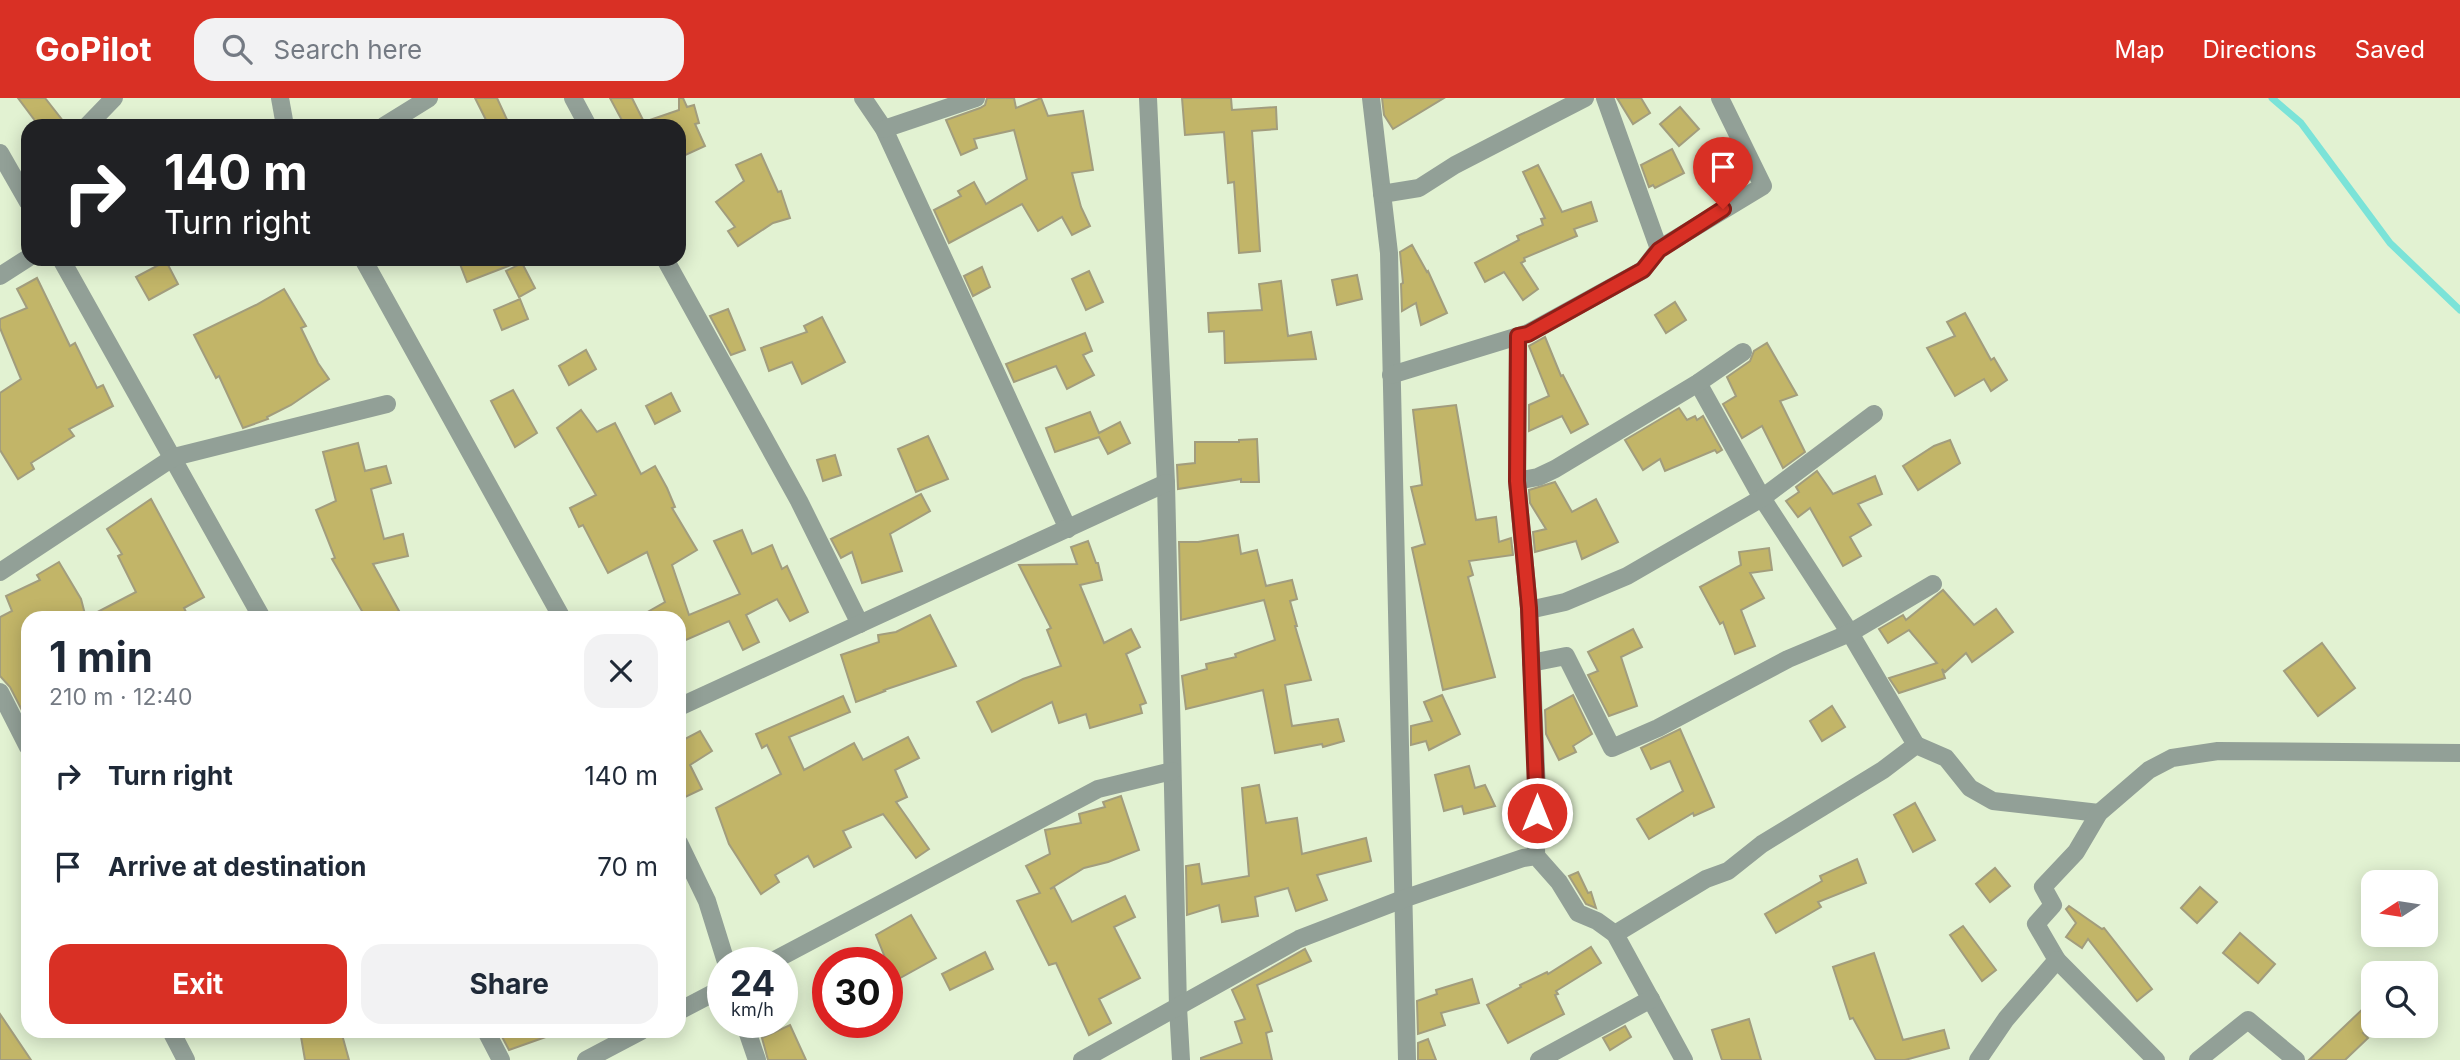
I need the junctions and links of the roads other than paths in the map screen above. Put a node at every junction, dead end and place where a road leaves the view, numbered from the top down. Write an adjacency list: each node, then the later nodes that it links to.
1 (114, 98): 12 (street)
2 (280, 98): 13 (street)
3 (429, 98): 14 (street)
4 (573, 98): 15 (street)
5 (863, 98): 16 (street)
6 (976, 98): 16 (street)
7 (1148, 98): 34 (street)
8 (1371, 98): 19 (street)
9 (1586, 98): 19 (street)
10 (1605, 98): 20 (street)
11 (1720, 98): 20 (street)
12 (94, 119)
13 (284, 119)
14 (395, 119)
15 (584, 119)
16 (884, 130): 36 (street)
17 (0, 153): 18 (street)
18 (21, 184)
19 (1382, 194): 28 (street)
20 (1659, 250): 26 (street)
21 (21, 262): 25 (street)
22 (65, 266): 32 (street)
23 (367, 266): 41 (street)
24 (669, 266): 42 (street)
25 (0, 276)
26 (1518, 336): 28 (street); 33 (street)
27 (1743, 352): 29 (street)
28 (1391, 375): 54 (street)
29 (1698, 383): 33 (street); 35 (street)
30 (387, 404): 32 (street)
31 (1874, 414): 35 (street)
32 (174, 457): 37 (street); 40 (street)
33 (1517, 481): 39 (street)
34 (1166, 483): 36 (street); 50 (street)
35 (1762, 498): 39 (street); 43 (street)
36 (1068, 529): 42 (street)
37 (0, 572)
38 (1933, 584): 43 (street)
39 (1529, 610): 44 (street)
40 (258, 611)
41 (558, 611)
42 (860, 624): 46 (street)
43 (1850, 633): 44 (street); 48 (street)
44 (1531, 663): 52 (street)
45 (0, 692): 47 (street)
46 (686, 704)
47 (21, 733)
48 (1916, 745): 51 (street); 55 (street)
49 (2460, 753): 51 (street)
50 (1172, 771): 57 (street); 62 (street)
51 (2099, 813): 58 (street)
52 (1536, 856): 54 (street); 55 (street)
53 (686, 858): 56 (street)
54 (1403, 899): 62 (street); 73 (street)
55 (1615, 934): 60 (street)
56 (721, 947)
57 (798, 948)
58 (2057, 960): 76 (street); 77 (street)
59 (707, 996): 61 (street)
60 (1651, 999): 74 (street); 75 (street)
61 (686, 1007)
62 (1178, 1007): 71 (street); 72 (street)
63 (175, 1038): 67 (street)
64 (490, 1038): 68 (street)
65 (628, 1038): 69 (street)
66 (750, 1038): 70 (street)
67 (186, 1060)
68 (501, 1060)
69 (586, 1060)
70 (758, 1060)
71 (1082, 1060)
72 (1181, 1060)
73 (1407, 1060)
74 (1539, 1060)
75 (1684, 1060)
76 (1978, 1060)
77 (2156, 1060)
78 (2198, 1060): 79 (street)
79 (2295, 1060)

